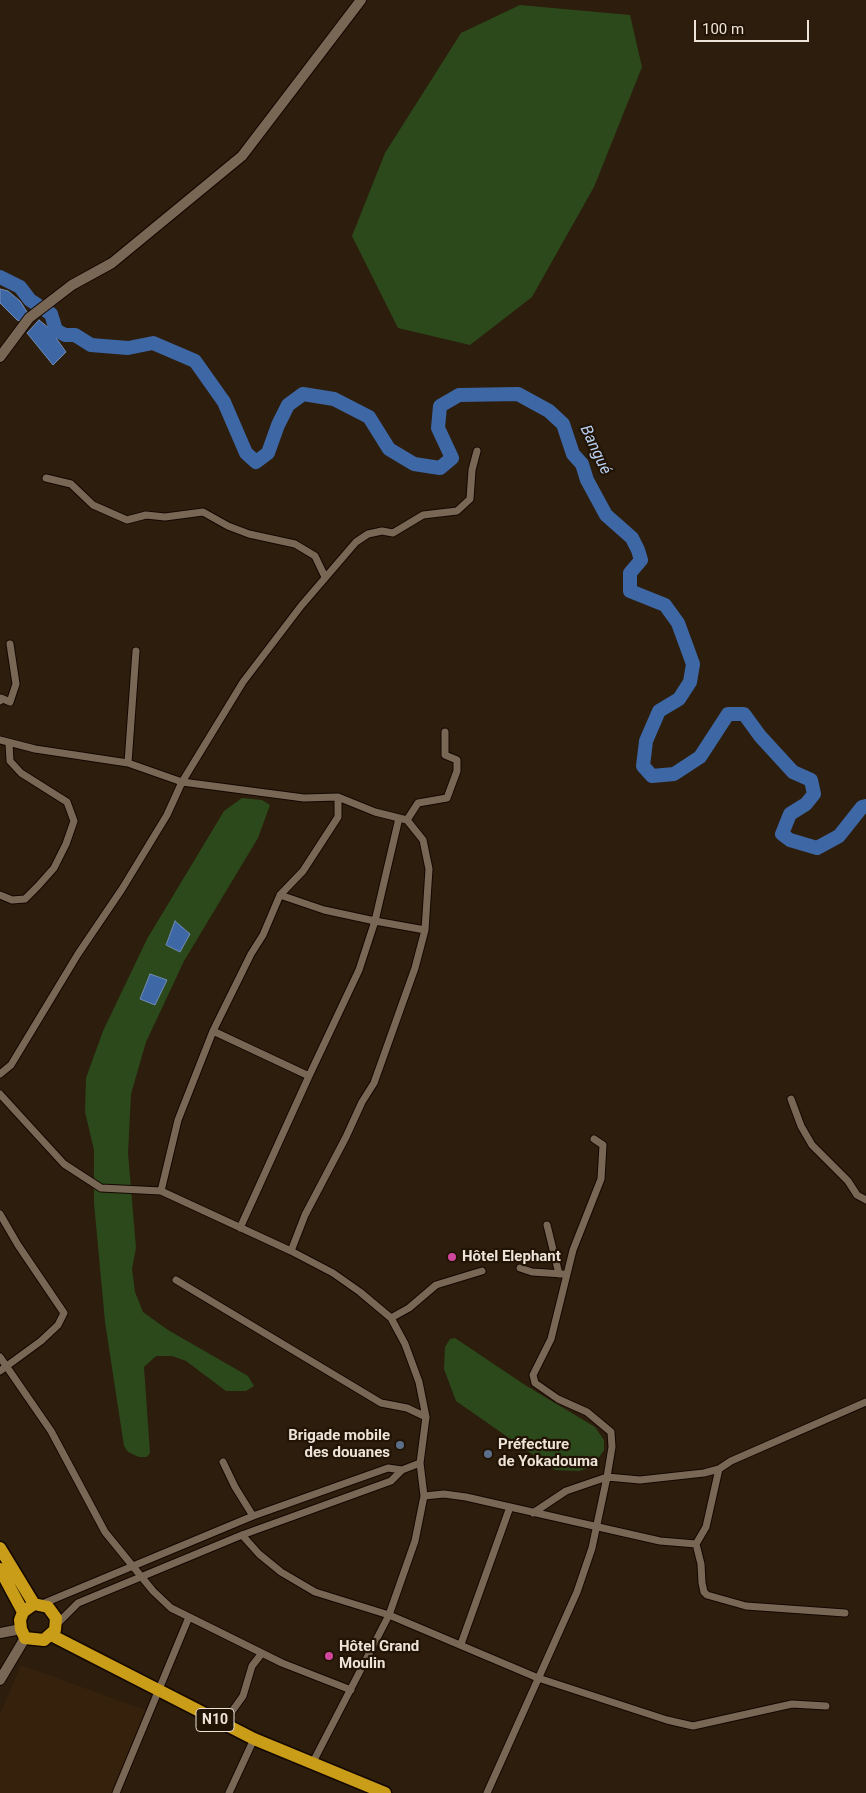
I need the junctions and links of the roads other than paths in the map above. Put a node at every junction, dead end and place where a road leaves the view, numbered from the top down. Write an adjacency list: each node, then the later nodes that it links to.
1 (360, 0): 2 (main road)
2 (0, 357)
3 (477, 451): 5 (street)
4 (46, 478): 5 (street)
5 (325, 576): 13 (street)
6 (10, 644): 8 (street)
7 (136, 651): 12 (street)
8 (0, 701)
9 (445, 732): 15 (street)
10 (0, 740): 11 (street)
11 (9, 743): 12 (street); 16 (street)
12 (128, 763): 13 (street)
13 (182, 782): 14 (street); 21 (street)
14 (338, 797): 15 (street); 17 (street)
15 (403, 819): 18 (street); 19 (street)
16 (0, 895)
17 (280, 895): 18 (street); 20 (street)
18 (375, 921): 19 (street); 22 (street)
19 (425, 930): 31 (street)
20 (213, 1031): 22 (street); 26 (street)
21 (0, 1074)
22 (309, 1076): 30 (street)
23 (0, 1094): 26 (street)
24 (791, 1099): 27 (street)
25 (594, 1139): 34 (street)
26 (161, 1191): 30 (street)
27 (866, 1200)
28 (0, 1214): 38 (street)
29 (546, 1225): 34 (street)
30 (240, 1228): 31 (street)
31 (291, 1251): 36 (street)
32 (520, 1268): 34 (street)
33 (482, 1271): 36 (street)
34 (562, 1274): 45 (street)
35 (176, 1280): 40 (street)
36 (391, 1318): 40 (street)
37 (0, 1357): 38 (street)
38 (3, 1369): 54 (street)
39 (866, 1402): 43 (street)
40 (426, 1417): 42 (street)
41 (223, 1462): 49 (street)
42 (420, 1463): 44 (street); 46 (street)
43 (719, 1469): 45 (street); 52 (street)
44 (402, 1470): 49 (street); 51 (street)
45 (607, 1477): 48 (street); 50 (street)
46 (424, 1496): 47 (street); 60 (street)
47 (510, 1507): 48 (street); 65 (street)
48 (533, 1513): 50 (street)
49 (253, 1516): 54 (street)
50 (596, 1527): 52 (street); 67 (street)
51 (242, 1534): 56 (street); 60 (street)
52 (696, 1544): 59 (street)
53 (0, 1548): 57 (highway)
54 (133, 1567): 56 (street); 57 (street)
55 (0, 1569): 58 (highway)
56 (142, 1576): 61 (street); 62 (street)
57 (38, 1604): 58 (highway); 62 (highway)
58 (23, 1612): 64 (highway)
59 (845, 1613)
60 (389, 1615): 65 (street); 69 (street)
61 (188, 1617): 66 (street); 70 (street)
62 (54, 1630): 64 (highway); 70 (highway, N10)
63 (0, 1633): 64 (main road)
64 (23, 1633): 68 (main road)
65 (461, 1644): 67 (street)
66 (262, 1652): 69 (street); 72 (street)
67 (538, 1678): 71 (street); 78 (street)
68 (0, 1680)
69 (351, 1690): 74 (street)
70 (159, 1692): 72 (highway, N10); 75 (street)
71 (826, 1706)
72 (223, 1724): 73 (highway, N10)
73 (254, 1739): 74 (highway, N10); 76 (street)
74 (314, 1762): 77 (highway, N10)
75 (116, 1793)
76 (228, 1793)
77 (385, 1793)
78 (487, 1793)

